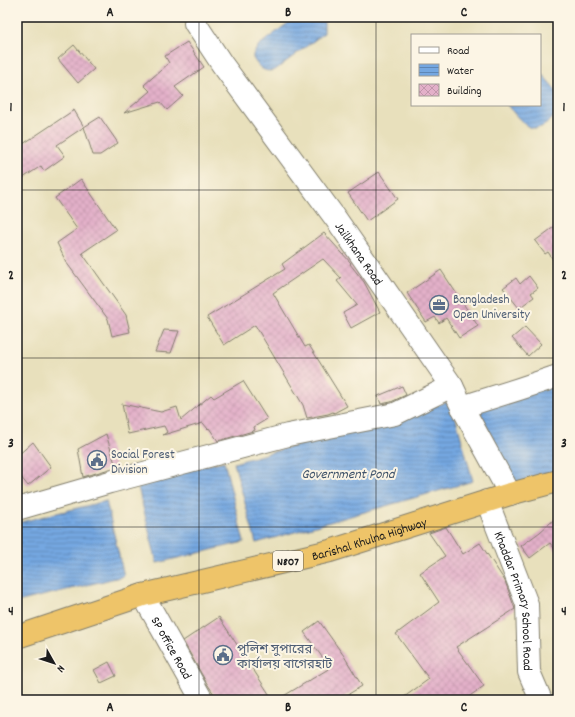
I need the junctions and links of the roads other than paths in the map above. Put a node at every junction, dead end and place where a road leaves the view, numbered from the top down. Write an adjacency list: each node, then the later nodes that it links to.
1 (195, 22): 3 (street, Jailkhana Road)
2 (558, 376): 4 (street)
3 (452, 386): 4 (street, Jailkhana Road); 8 (street)
4 (462, 407): 6 (street, Jailkhana Road)
5 (558, 481): 6 (highway, Barishal Khulna Highway / N807)
6 (510, 494): 7 (highway, Barishal Khulna Highway / N807)
7 (487, 501): 9 (highway, Barishal Khulna Highway / N807); 12 (street, Khaddar Primary School Road)
8 (17, 510)
9 (143, 595): 10 (highway, Barishal Khulna Highway / N807); 11 (street, SP office Road)
10 (17, 637)
11 (202, 700)
12 (541, 700)

